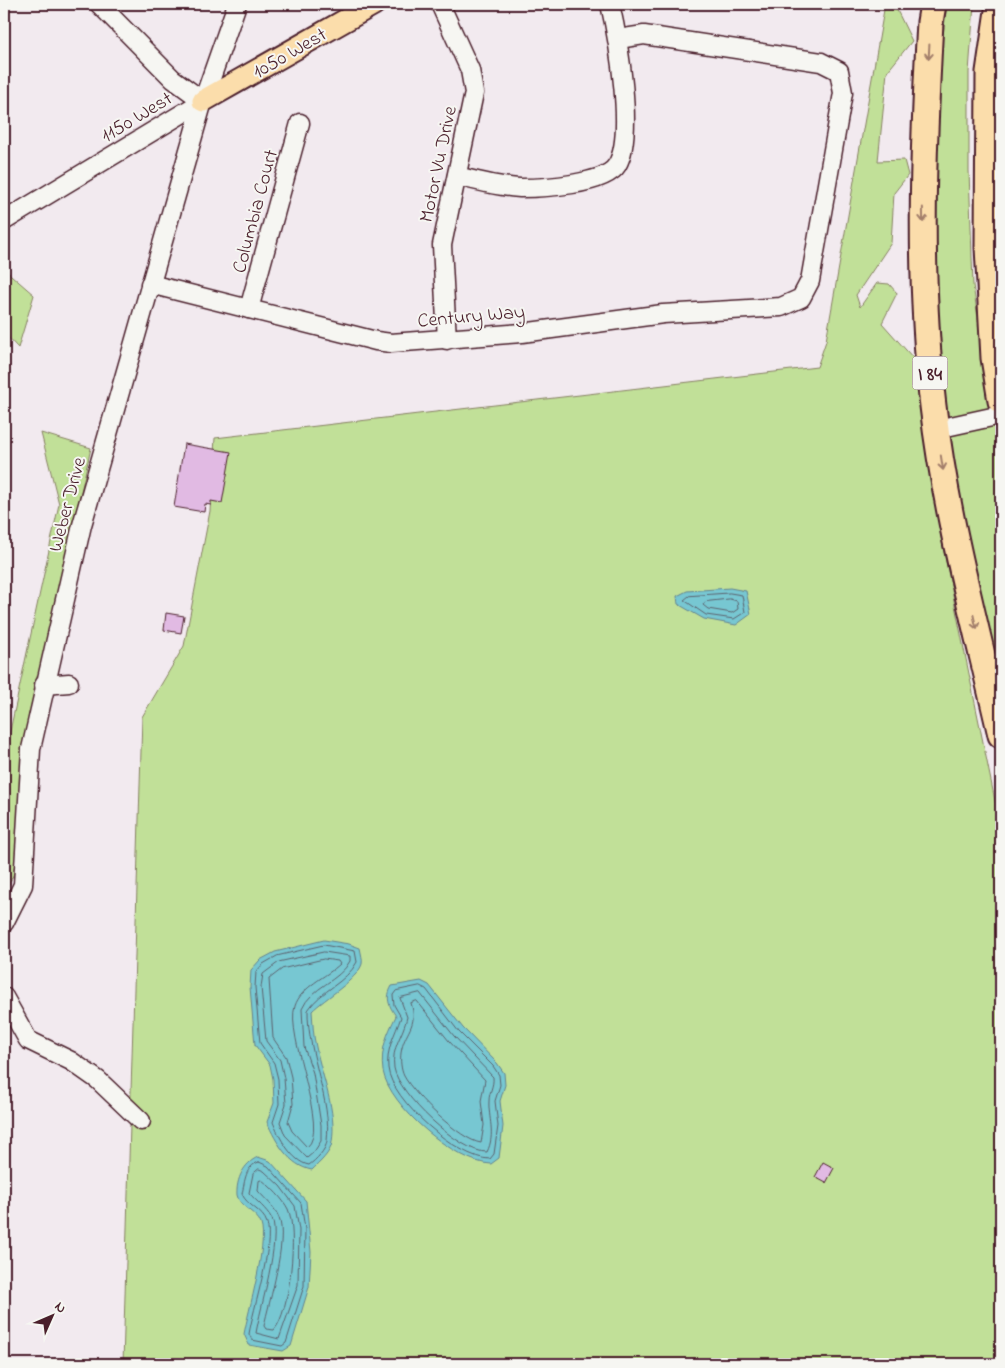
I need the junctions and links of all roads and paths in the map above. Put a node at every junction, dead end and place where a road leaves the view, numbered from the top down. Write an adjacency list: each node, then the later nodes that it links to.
1 (100, 4): 9 (street)
2 (237, 4): 9 (street, 1150 West)
3 (374, 4): 9 (main road, 1050 West)
4 (440, 4): 11 (street, Motor Vu Drive)
5 (610, 4): 8 (street)
6 (933, 4): 18 (highway, I 84, one-way to 18)
7 (999, 4): 16 (highway)
8 (618, 39): 11 (street); 15 (street, Century Way)
9 (203, 101): 12 (street, 1150 West); 13 (street, Weber Drive)
10 (300, 123): 14 (street, Columbia Court)
11 (456, 176): 15 (street, Motor Vu Drive)
12 (4, 221)
13 (150, 284): 14 (street, Century Way); 20 (street, Weber Drive)
14 (249, 309): 15 (street, Century Way)
15 (447, 340)
16 (1001, 401)
17 (1001, 415): 18 (street)
18 (937, 430): 21 (highway, I 84, one-way to 21)
19 (69, 684): 20 (street)
20 (48, 685): 22 (street, Weber Drive)
21 (1001, 735)
22 (4, 923)
23 (4, 997): 24 (street)
24 (141, 1121)

